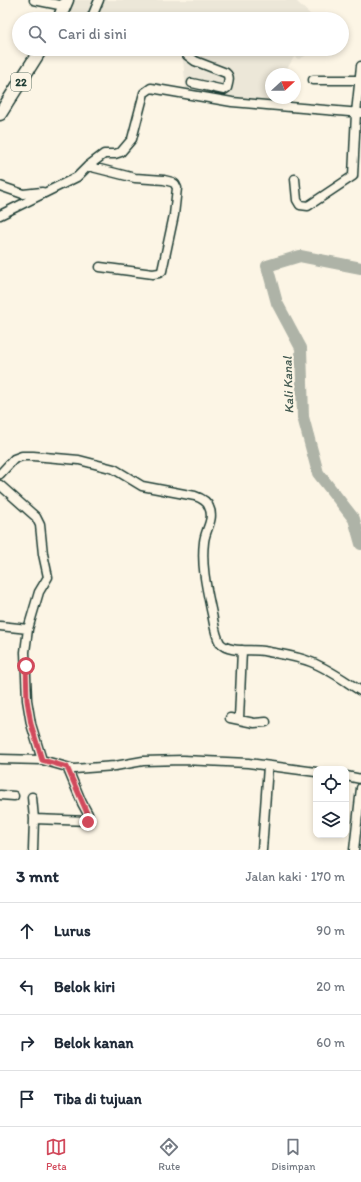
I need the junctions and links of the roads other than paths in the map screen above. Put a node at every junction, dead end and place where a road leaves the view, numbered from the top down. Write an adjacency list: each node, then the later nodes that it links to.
1 (34, 0): 3 (street)
2 (99, 0): 4 (street)
3 (66, 3)
4 (94, 12)
5 (37, 56): 12 (highway, 22)
6 (188, 56): 10 (street)
7 (361, 66): 9 (street)
8 (313, 80): 9 (street)
9 (360, 80): 11 (street)
10 (192, 83)
11 (358, 113): 13 (street); 14 (street)
12 (0, 114)
13 (88, 166): 16 (street); 18 (street)
14 (295, 179)
15 (0, 186): 16 (street)
16 (49, 191): 17 (street)
17 (0, 215)
18 (100, 267)
19 (0, 474): 23 (street)
20 (0, 485): 22 (street)
21 (0, 626): 22 (street)
22 (28, 629): 29 (street)
23 (242, 650): 24 (street); 26 (street)
24 (361, 691)
25 (230, 718): 26 (street)
26 (239, 719): 27 (street)
27 (266, 722)
28 (0, 759): 29 (street)
29 (42, 760): 31 (street)
30 (268, 766): 31 (street); 32 (street); 41 (street)
31 (67, 767): 39 (street)
32 (313, 772)
33 (349, 777): 34 (street)
34 (361, 779)
35 (361, 788): 42 (street)
36 (0, 795): 37 (street)
37 (14, 796)
38 (32, 797): 39 (street)
39 (34, 819): 40 (street)
40 (33, 850)
41 (262, 850)
42 (354, 850)

